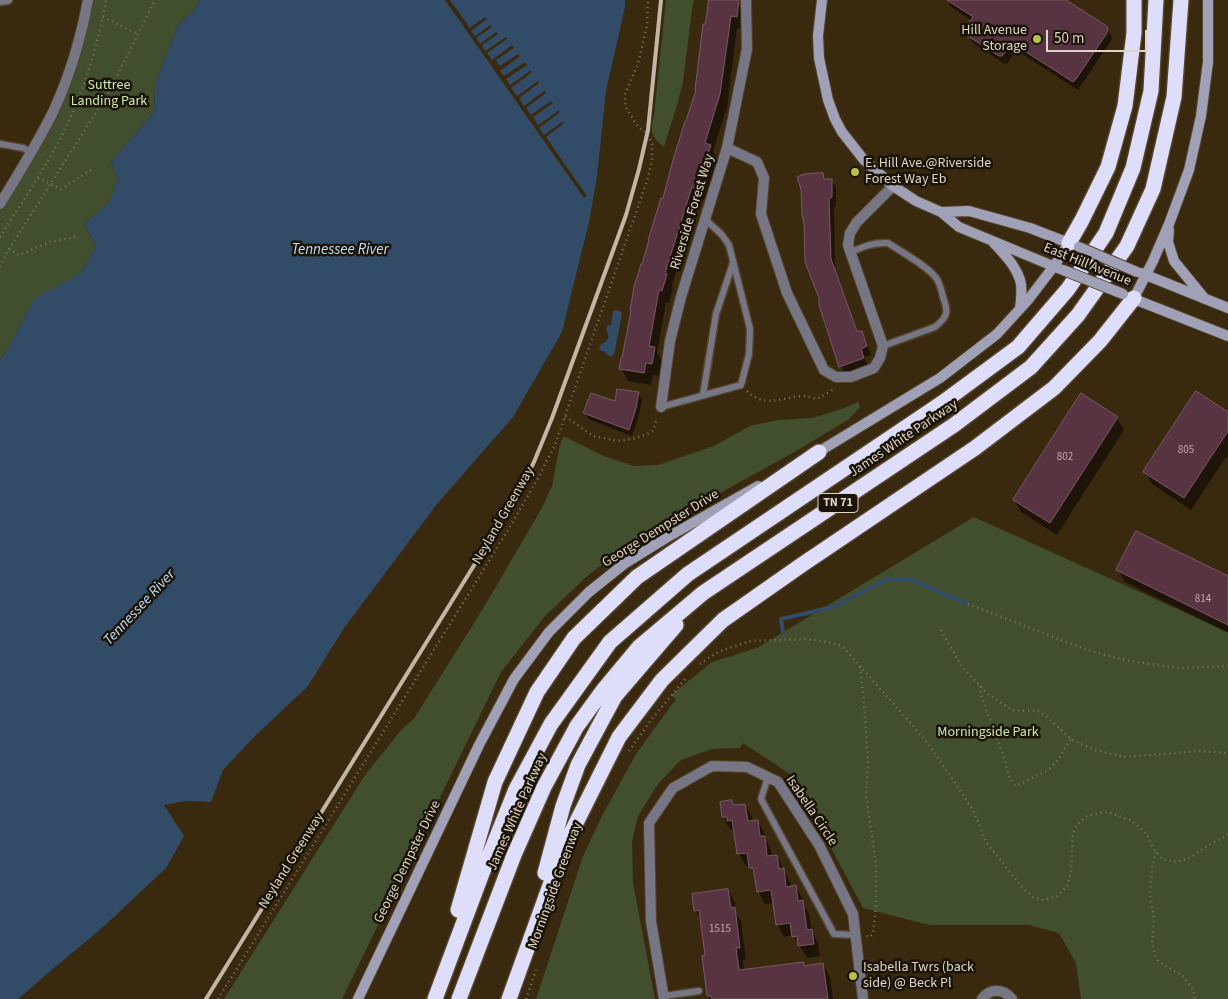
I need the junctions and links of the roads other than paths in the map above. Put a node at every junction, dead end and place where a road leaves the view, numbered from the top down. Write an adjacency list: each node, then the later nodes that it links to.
1 (9, 0): 9 (lane)
2 (88, 0): 12 (street)
3 (746, 0): 11 (street)
4 (822, 0): 13 (main road, East Hill Avenue)
5 (1134, 0): 19 (highway)
6 (1156, 0): 40 (highway, James White Parkway / TN 71)
7 (1180, 0): 33 (highway, James White Parkway / TN 71)
8 (1208, 0): 17 (main road)
9 (0, 2)
10 (0, 144): 12 (lane)
11 (727, 148): 16 (street, Riverside Forest Way); 29 (street, Riverside Forest Way)
12 (31, 152): 14 (street)
13 (893, 186): 15 (main road, East Hill Avenue); 20 (street)
14 (0, 204)
15 (941, 212): 18 (main road, East Hill Avenue); 19 (main road, East Hill Avenue)
16 (705, 219): 21 (lane); 31 (street, Riverside Forest Way)
17 (1169, 224): 23 (main road); 25 (main road)
18 (992, 241): 22 (main road, East Hill Avenue); 27 (main road)
19 (1074, 245): 22 (main road, George Dempster Drive); 23 (main road, East Hill Avenue, bridge)
20 (850, 252): 29 (street); 29 (lane)
21 (733, 263): 30 (lane); 30 (lane)
22 (1059, 268): 24 (main road, East Hill Avenue, bridge); 27 (main road, George Dempster Drive)
23 (1141, 274): 24 (main road); 25 (main road, East Hill Avenue)
24 (1128, 296): 28 (main road, East Hill Avenue); 36 (highway)
25 (1206, 300): 26 (main road, East Hill Avenue)
26 (1228, 308)
27 (1020, 309): 32 (main road, George Dempster Drive)
28 (1228, 336)
29 (883, 346)
30 (703, 395): 31 (lane)
31 (661, 407)
32 (819, 452): 39 (main road, George Dempster Drive); 40 (highway)
33 (703, 594): 36 (highway); 41 (highway, James White Parkway / TN 71)
34 (768, 777): 35 (street, Isabella Circle); 35 (lane); 38 (street, Isabella Circle)
35 (855, 935): 43 (street, Isabella Circle)
36 (527, 950): 42 (highway)
37 (699, 991): 38 (lane)
38 (664, 997)
39 (358, 999)
40 (434, 999)
41 (459, 999)
42 (509, 999)
43 (863, 999)
44 (982, 999): 45 (street)
45 (1012, 999)

